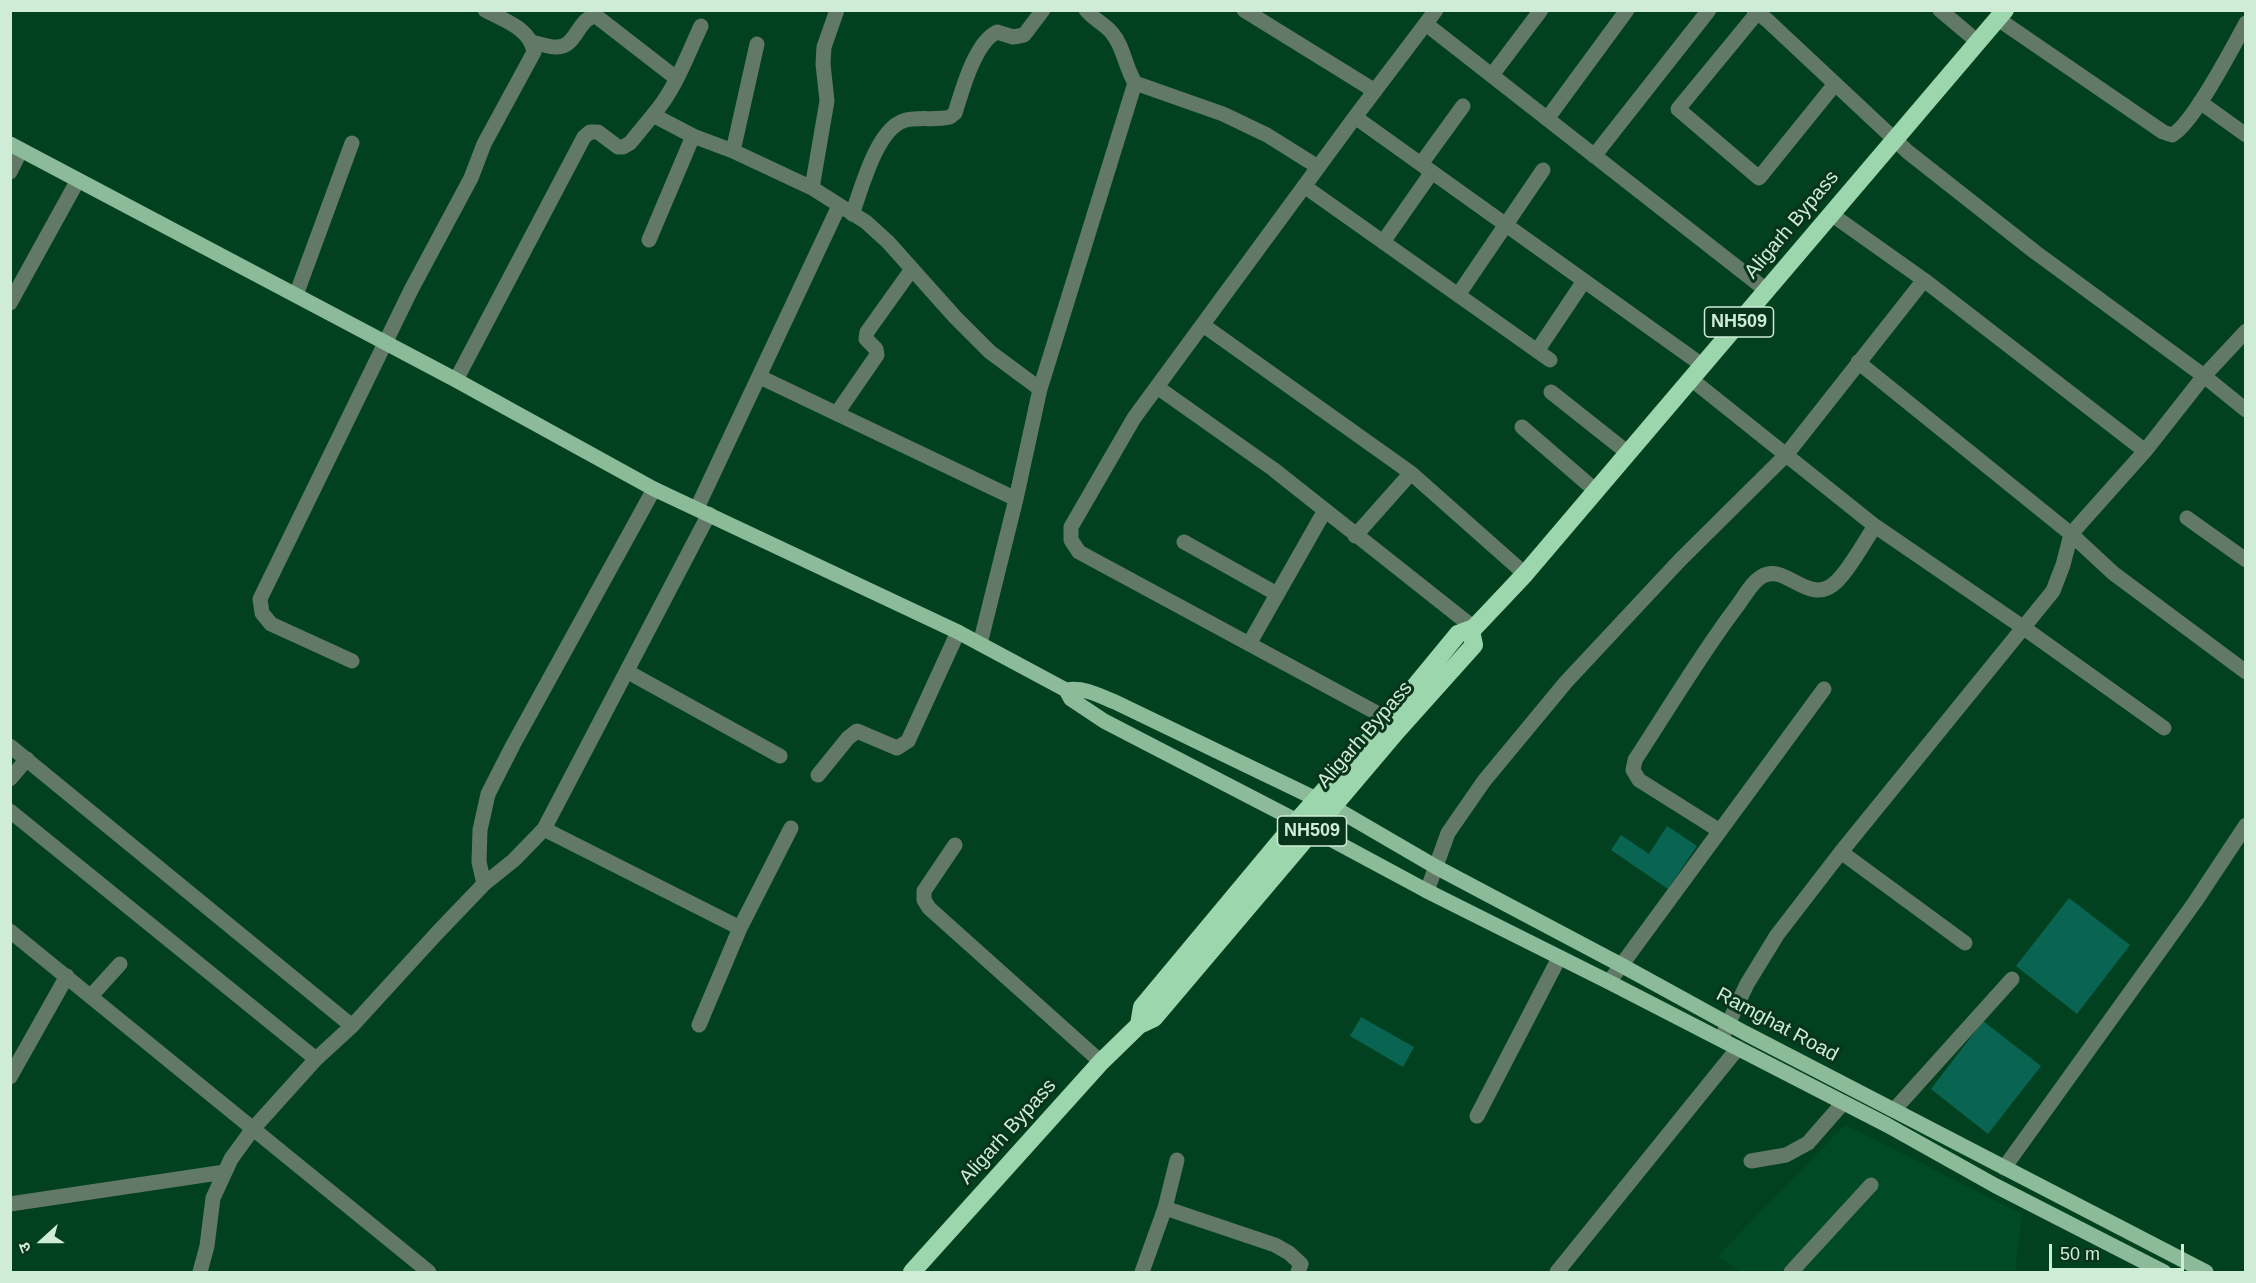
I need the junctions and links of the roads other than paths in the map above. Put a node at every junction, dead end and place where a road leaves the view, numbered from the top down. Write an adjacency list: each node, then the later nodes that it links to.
1 (485, 10): 17 (street)
2 (837, 10): 43 (street)
3 (1043, 10): 44 (street)
4 (1086, 10): 22 (street)
5 (1244, 10): 24 (street)
6 (1436, 10): 15 (street)
7 (1541, 10): 20 (street)
8 (1627, 10): 29 (street)
9 (1708, 10): 36 (street)
10 (1940, 10): 18 (street)
11 (1763, 14): 23 (street); 23 (street)
12 (604, 15): 17 (street); 21 (street)
13 (2001, 15): 18 (highway, Aligarh Bypass / NH509); 25 (street)
14 (2246, 23): 25 (street)
15 (1426, 24): 20 (street); 24 (street)
16 (701, 26): 21 (street)
17 (532, 42): 58 (street)
18 (1978, 42): 32 (highway, Aligarh Bypass / NH509)
19 (757, 44): 35 (street)
20 (1492, 75): 29 (street)
21 (676, 78): 27 (street)
22 (1135, 83): 37 (street); 65 (street)
23 (1834, 84): 32 (street)
24 (1375, 91): 28 (street)
25 (2200, 102): 30 (street)
26 (1463, 106): 38 (street)
27 (653, 115): 31 (street); 63 (street)
28 (1355, 117): 37 (street); 38 (street)
29 (1547, 119): 36 (street)
30 (2246, 135)
31 (693, 136): 35 (street); 47 (street)
32 (1894, 139): 45 (highway, Aligarh Bypass / NH509); 60 (street)
33 (352, 142): 53 (street)
34 (16, 147): 40 (street); 41 (main road)
35 (733, 151): 43 (street)
36 (1594, 156): 52 (street)
37 (1318, 167): 42 (street)
38 (1426, 168): 46 (street); 48 (street)
39 (1543, 171): 46 (street)
40 (10, 172)
41 (78, 180): 53 (main road); 55 (street)
42 (1304, 186): 48 (street); 56 (street)
43 (812, 188): 44 (street)
44 (845, 210): 49 (street); 61 (street)
45 (1837, 218): 50 (street); 52 (highway, Aligarh Bypass / NH509)
46 (1506, 225): 51 (street); 54 (street)
47 (649, 240)
48 (1383, 242): 54 (street)
49 (912, 269): 65 (street); 68 (street)
50 (1924, 280): 59 (street); 70 (street)
51 (1584, 281): 54 (street); 62 (street)
52 (1766, 290): 62 (highway, Aligarh Bypass / NH509)
53 (296, 295): 58 (main road)
54 (1458, 295)
55 (10, 303)
56 (1203, 325): 64 (street); 73 (street)
57 (2246, 331): 60 (street)
58 (385, 343): 63 (main road); 92 (street)
59 (1858, 362): 72 (street); 81 (street)
60 (2204, 375): 67 (street); 70 (street)
61 (760, 376): 68 (street); 77 (street)
62 (1699, 378): 71 (highway, Aligarh Bypass / NH509); 72 (street)
63 (456, 380): 74 (main road)
64 (1157, 387): 78 (street); 91 (street)
65 (1040, 389): 76 (street)
66 (1551, 392): 71 (street)
67 (2246, 410)
68 (837, 413): 76 (street)
69 (1522, 427): 75 (street)
70 (2145, 451): 81 (street)
71 (1628, 453): 75 (highway, Aligarh Bypass / NH509)
72 (1786, 455): 80 (street); 113 (street)
73 (1411, 472): 82 (street); 85 (street)
74 (654, 489): 77 (main road); 114 (street)
75 (1596, 491): 85 (highway, Aligarh Bypass / NH509)
76 (1016, 499): 90 (street)
77 (703, 511): 89 (main road); 93 (street)
78 (1324, 512): 82 (street); 86 (street)
79 (2187, 518): 84 (street)
80 (1875, 526): 87 (street); 110 (street)
81 (2071, 534): 87 (street); 94 (street)
82 (1355, 536): 88 (street)
83 (1184, 542): 86 (street)
84 (2246, 560)
85 (1525, 574): 88 (highway, Aligarh Bypass / NH509)
86 (1277, 594): 91 (street)
87 (2024, 628): 98 (street); 112 (street)
88 (1472, 629): 97 (highway, Aligarh Bypass / NH509); 104 (highway, Aligarh Bypass / NH509)
89 (958, 633): 90 (main road); 102 (street)
90 (980, 644): 96 (main road)
91 (1249, 644): 97 (street)
92 (352, 661)
93 (628, 672): 100 (street); 109 (street)
94 (2246, 672)
95 (1824, 689): 110 (street)
96 (1066, 690): 104 (main road, Ramghat Road); 106 (main road, Ramghat Road)
97 (1388, 719): 104 (highway, Aligarh Bypass / NH509)
98 (2164, 728)
99 (10, 746): 101 (street)
100 (780, 756)
101 (27, 759): 103 (street); 128 (street)
102 (818, 775)
103 (10, 778)
104 (1325, 803): 106 (highway, Aligarh Bypass / NH509); 113 (main road, Ramghat Road)
105 (10, 811): 131 (street)
106 (1305, 825): 115 (main road, Ramghat Road); 132 (highway, Aligarh Bypass / NH509)
107 (2246, 825): 140 (street)
108 (791, 828): 116 (street)
109 (544, 829): 114 (street); 116 (street)
110 (1720, 831): 121 (street)
111 (955, 845): 132 (street)
112 (1841, 852): 118 (street); 126 (street)
113 (1436, 867): 115 (street); 121 (main road, Ramghat Road)
114 (484, 884): 128 (street)
115 (1426, 891): 119 (main road, Ramghat Road)
116 (741, 928): 127 (street)
117 (10, 931): 122 (street)
118 (1965, 943)
119 (1559, 958): 124 (main road, Ramghat Road); 136 (street)
120 (120, 964): 125 (street)
121 (1622, 965): 124 (street); 126 (main road, Ramghat Road)
122 (66, 976): 125 (street); 133 (street)
123 (2012, 979): 135 (street)
124 (1609, 982): 129 (main road, Ramghat Road)
125 (91, 996): 137 (street)
126 (1729, 1024): 129 (street); 135 (main road, Ramghat Road)
127 (699, 1025)
128 (352, 1026): 131 (street)
129 (1721, 1040): 130 (main road, Ramghat Road)
130 (1738, 1048): 134 (main road, Ramghat Road); 150 (street)
131 (316, 1059): 137 (street)
132 (1101, 1062): 148 (highway, Aligarh Bypass / NH509)
133 (10, 1077)
134 (1843, 1103): 139 (street); 152 (main road, Ramghat Road)
135 (1894, 1110): 140 (main road, Ramghat Road)
136 (1477, 1116)
137 (252, 1130): 141 (street); 147 (street)
138 (1178, 1160): 144 (street)
139 (1751, 1161)
140 (2004, 1168): 153 (main road, Ramghat Road)
141 (225, 1172): 143 (street); 146 (street)
142 (1871, 1185): 151 (street)
143 (10, 1204)
144 (1165, 1208): 145 (street); 149 (street)
145 (1303, 1270)
146 (200, 1272)
147 (429, 1272)
148 (912, 1272)
149 (1142, 1272)
150 (1557, 1272)
151 (1791, 1272)
152 (2164, 1272)
153 (2206, 1272)

